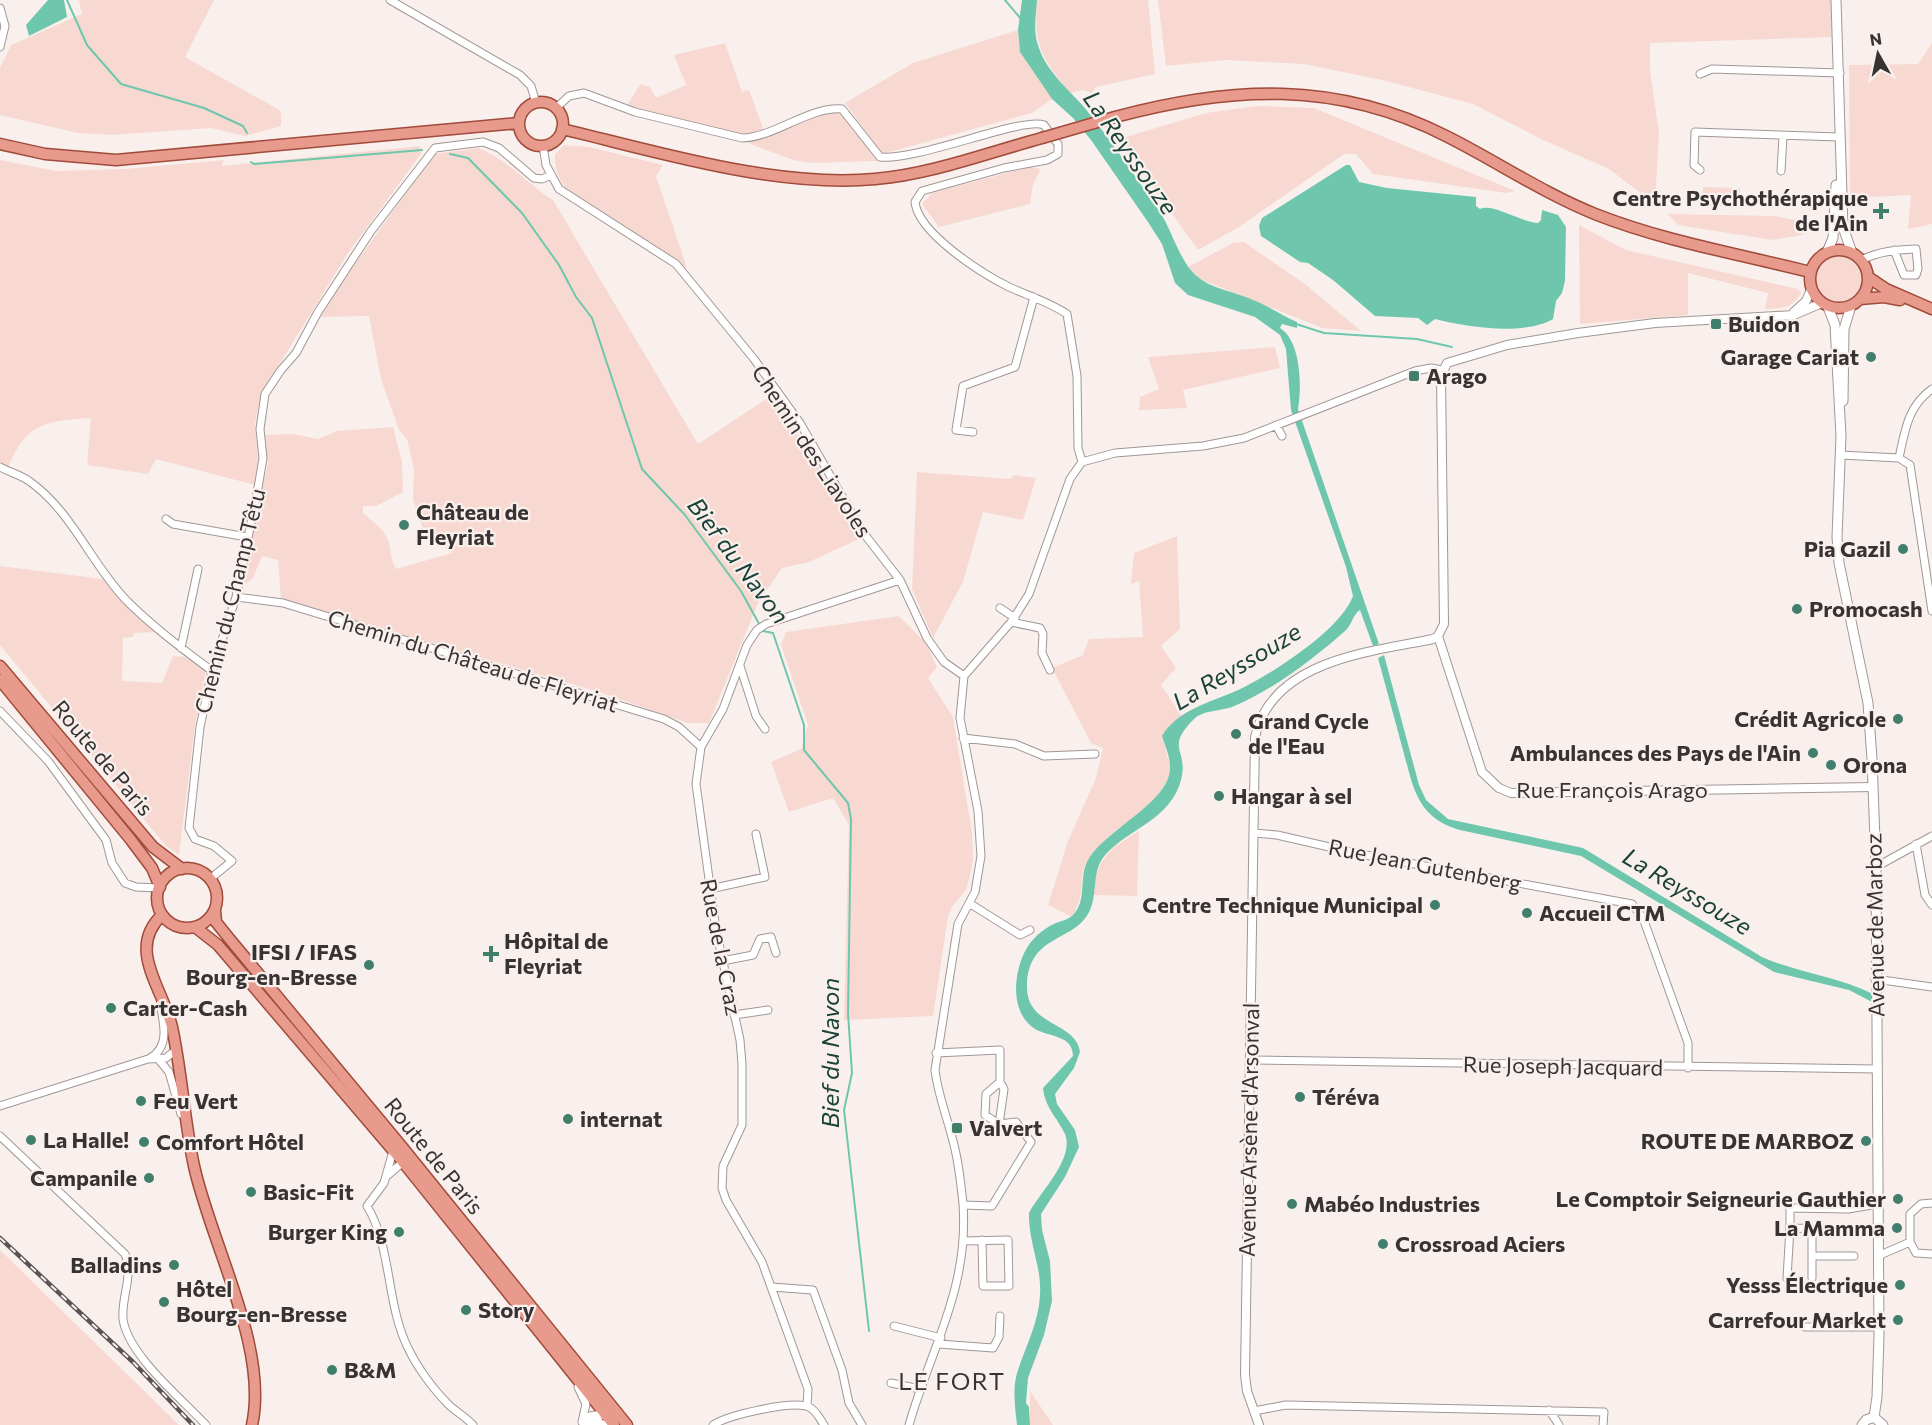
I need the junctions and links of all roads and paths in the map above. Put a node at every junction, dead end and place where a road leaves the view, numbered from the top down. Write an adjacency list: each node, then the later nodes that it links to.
1 (390, 0): 7 (street)
2 (1836, 0): 5 (main road)
3 (0, 8): 4 (street)
4 (0, 47)
5 (1840, 73): 6 (street); 12 (main road)
6 (1700, 74)
7 (536, 103): 8 (main road); 9 (main road)
8 (556, 108): 10 (main road); 25 (street)
9 (519, 123): 13 (main road); 14 (main road)
10 (562, 129): 14 (main road); 22 (main road, bridge)
11 (1784, 136): 12 (street); 15 (street); 16 (street)
12 (1839, 137): 19 (main road); 20 (main road)
13 (0, 144)
14 (543, 146): 17 (street, Chemin des Liavoles)
15 (1700, 170)
16 (1781, 171)
17 (550, 176): 43 (street, Chemin du Champ Têtu); 45 (street, Chemin des Liavoles)
18 (1894, 250): 18 (street); 21 (street)
19 (1827, 252): 20 (main road); 22 (main road)
20 (1852, 253): 21 (main road)
21 (1861, 260): 23 (main road)
22 (1810, 272): 24 (main road)
23 (1868, 277): 26 (main road); 27 (main road)
24 (1811, 290): 28 (main road); 31 (street)
25 (1034, 297): 35 (street); 40 (street)
26 (1860, 299): 27 (main road); 29 (main road)
27 (1912, 302): 30 (main road)
28 (1825, 305): 29 (main road); 31 (street); 37 (main road, Avenue de Marboz)
29 (1851, 306): 37 (main road, Avenue de Marboz)
30 (1932, 309)
31 (1785, 316): 32 (street)
32 (1442, 369): 34 (street); 50 (street, Rue François Arago)
33 (1932, 389): 39 (street)
34 (1276, 425): 36 (street); 40 (street)
35 (973, 432)
36 (1282, 436)
37 (1841, 436): 38 (main road, Avenue de Marboz)
38 (1840, 455): 39 (street); 63 (main road, Avenue de Marboz)
39 (1899, 458): 48 (street)
40 (1082, 462): 49 (street)
41 (0, 467): 51 (street)
42 (166, 519): 43 (street)
43 (248, 537): 46 (street, Chemin du Champ Têtu)
44 (198, 569): 51 (street)
45 (900, 580): 53 (street, Rue de la Craz); 56 (street, Chemin des Liavoles)
46 (236, 597): 55 (street, Chemin du Champ Têtu); 61 (street, Chemin du Château de Fleyriat)
47 (1000, 608): 49 (street)
48 (1932, 611)
49 (1013, 620): 54 (street); 56 (street)
50 (1438, 636): 63 (street, Rue François Arago); 64 (street, Avenue Arsène d'Arsonval)
51 (181, 648): 55 (street)
52 (0, 666): 69 (main road, Route de Paris)
53 (740, 666): 59 (street); 61 (street, Rue de la Craz)
54 (1050, 670)
55 (212, 671): 70 (street, Chemin du Champ Têtu)
56 (964, 676): 60 (street)
57 (0, 680): 71 (main road, Route de Paris)
58 (0, 711): 71 (street)
59 (765, 729)
60 (963, 738): 62 (street); 73 (street)
61 (701, 747): 72 (street, Rue de la Craz)
62 (1095, 754)
63 (1873, 787): 68 (main road, Avenue de Marboz)
64 (1254, 833): 90 (street, Avenue Arsène d'Arsonval); 91 (street, Rue Jean Gutenberg)
65 (756, 834): 72 (street)
66 (1932, 836): 67 (street)
67 (1916, 844): 68 (street); 74 (street)
68 (1876, 867): 81 (main road, Avenue de Marboz)
69 (182, 869): 70 (main road); 71 (main road)
70 (210, 879): 75 (main road)
71 (160, 888): 76 (main road)
72 (710, 889): 80 (street, Rue de la Craz)
73 (969, 903): 78 (street); 87 (street)
74 (1932, 905)
75 (215, 910): 77 (main road); 126 (main road, Route de Paris)
76 (162, 915): 77 (main road); 82 (main road)
77 (195, 927): 98 (main road, Route de Paris)
78 (1030, 930)
79 (776, 953): 80 (street)
80 (722, 961): 85 (street, Rue de la Craz)
81 (1875, 979): 83 (street); 92 (main road, Avenue de Marboz)
82 (155, 982): 86 (main road); 88 (street)
83 (1932, 987)
84 (768, 1010): 85 (street)
85 (734, 1015): 117 (street, Rue de la Craz)
86 (176, 1050): 89 (street); 99 (main road)
87 (936, 1053): 93 (street); 104 (street)
88 (148, 1059): 89 (street); 94 (street)
89 (159, 1060): 99 (street)
90 (1250, 1060): 91 (street, Rue Joseph Jacquard); 129 (street, Avenue Arsène d'Arsonval)
91 (1688, 1068): 92 (street, Rue Joseph Jacquard)
92 (1876, 1069): 102 (main road, Avenue de Marboz)
93 (1000, 1082): 96 (street); 96 (street)
94 (4, 1105): 95 (street)
95 (0, 1113)
96 (999, 1124): 104 (street)
97 (0, 1136): 133 (street)
98 (393, 1151): 100 (main road, Route de Paris); 101 (street)
99 (191, 1152): 134 (main road)
100 (403, 1162): 101 (street); 123 (main road, Route de Paris)
101 (388, 1175): 135 (street)
102 (1878, 1203): 105 (street); 107 (main road, Avenue de Marboz)
103 (1932, 1203): 110 (street)
104 (963, 1205): 109 (street)
105 (1790, 1228): 106 (street); 115 (street)
106 (1812, 1229): 107 (street); 112 (street)
107 (1878, 1233): 114 (main road, Avenue de Marboz)
108 (982, 1240): 108 (street); 109 (street)
109 (963, 1241): 122 (street)
110 (1910, 1242): 111 (street); 114 (street)
111 (1932, 1254)
112 (1812, 1256): 113 (street); 116 (street)
113 (1854, 1256)
114 (1878, 1256): 121 (main road, Avenue de Marboz)
115 (1787, 1278)
116 (1812, 1278)
117 (771, 1287): 127 (street, Rue de la Craz); 141 (street)
118 (1000, 1316): 122 (street)
119 (894, 1326): 122 (street)
120 (1805, 1327): 121 (street)
121 (1879, 1327): 131 (main road, Avenue de Marboz)
122 (940, 1341): 125 (street)
123 (565, 1365): 130 (main road, Route de Paris); 132 (street)
124 (891, 1383): 125 (street)
125 (920, 1389): 142 (street)
126 (606, 1399): 130 (street); 138 (main road, Route de Paris)
127 (807, 1406): 139 (street); 140 (street)
128 (1549, 1410): 129 (street); 144 (street); 145 (street)
129 (1254, 1411): 143 (street, Avenue Arsène d'Arsonval)
130 (603, 1413): 132 (street); 137 (main road, Route de Paris); 138 (street)
131 (1874, 1417): 146 (main road); 147 (main road)
132 (585, 1424): 136 (street)
133 (206, 1425)
134 (252, 1425)
135 (473, 1425)
136 (609, 1425)
137 (614, 1425)
138 (627, 1425)
139 (713, 1425)
140 (824, 1425)
141 (862, 1425)
142 (909, 1425)
143 (1259, 1425)
144 (1559, 1425)
145 (1604, 1425)
146 (1862, 1425)
147 (1883, 1425)

